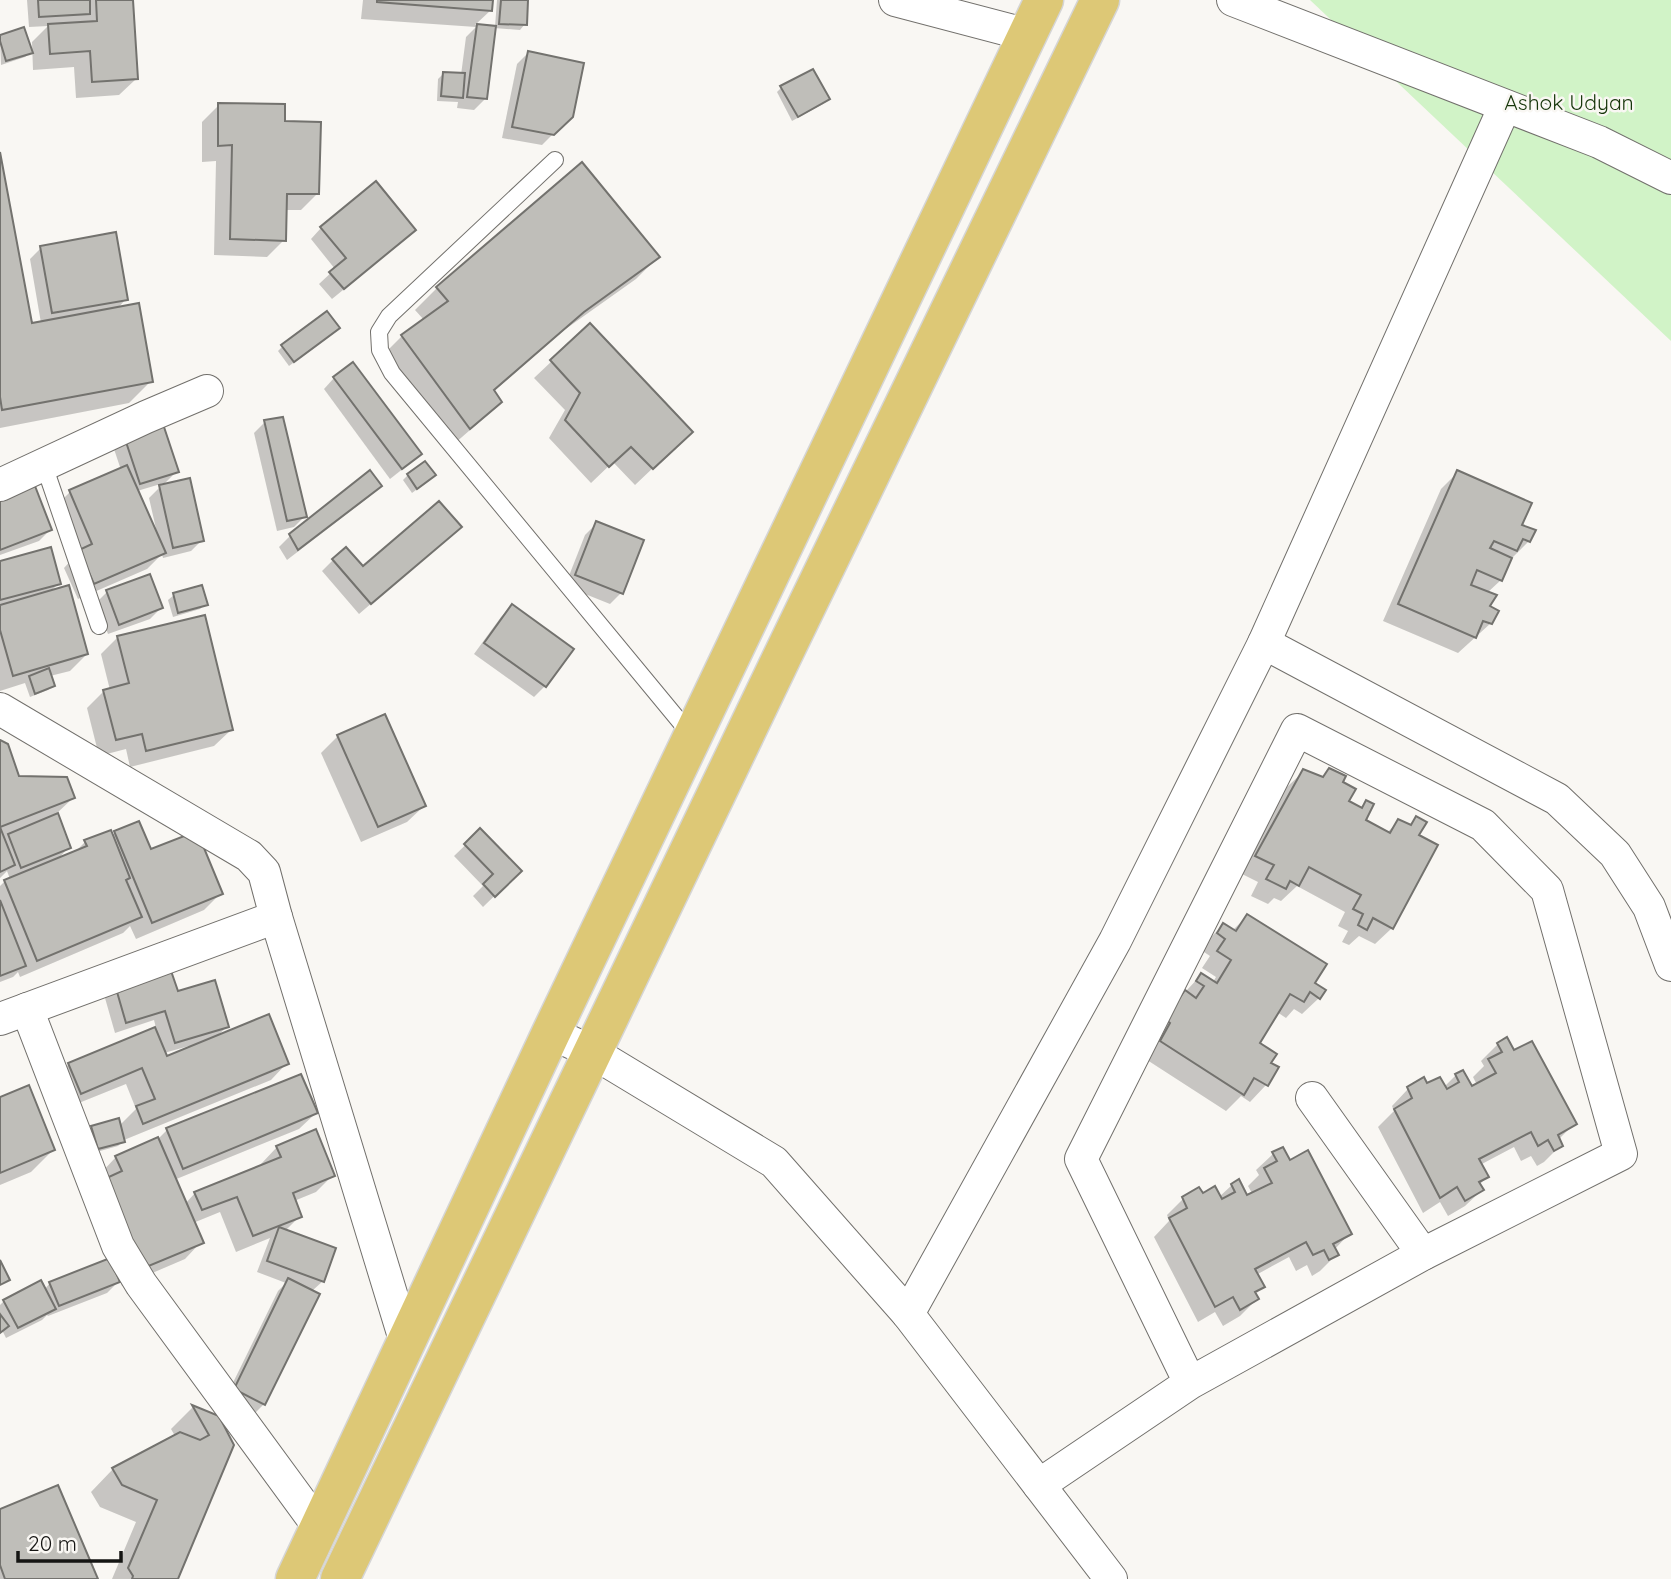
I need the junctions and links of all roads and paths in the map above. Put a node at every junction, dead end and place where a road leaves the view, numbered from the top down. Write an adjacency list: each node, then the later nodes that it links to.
1 (895, 0): 5 (street)
2 (1044, 0): 6 (main road)
3 (1100, 0): 21 (main road)
4 (1233, 0): 7 (street)
5 (958, 8): 6 (street)
6 (1028, 35): 16 (main road)
7 (1505, 106): 9 (street); 14 (street)
8 (555, 160): 16 (lane)
9 (1671, 178)
10 (207, 391): 11 (street)
11 (44, 465): 12 (street); 13 (lane)
12 (0, 485)
13 (99, 626)
14 (1264, 643): 18 (street); 24 (street)
15 (0, 709): 17 (street)
16 (692, 737): 20 (main road)
17 (276, 917): 19 (street); 25 (street)
18 (1671, 965)
19 (13, 1014): 28 (street)
20 (551, 1032): 21 (street); 25 (main road)
21 (592, 1052): 24 (street); 30 (main road)
22 (1312, 1098): 23 (street)
23 (1423, 1254): 26 (street); 26 (street)
24 (908, 1314): 27 (street)
25 (406, 1343): 28 (main road)
26 (1191, 1383): 27 (street)
27 (1039, 1485): 31 (street)
28 (319, 1527): 29 (main road)
29 (295, 1579)
30 (340, 1579)
31 (1111, 1579)

